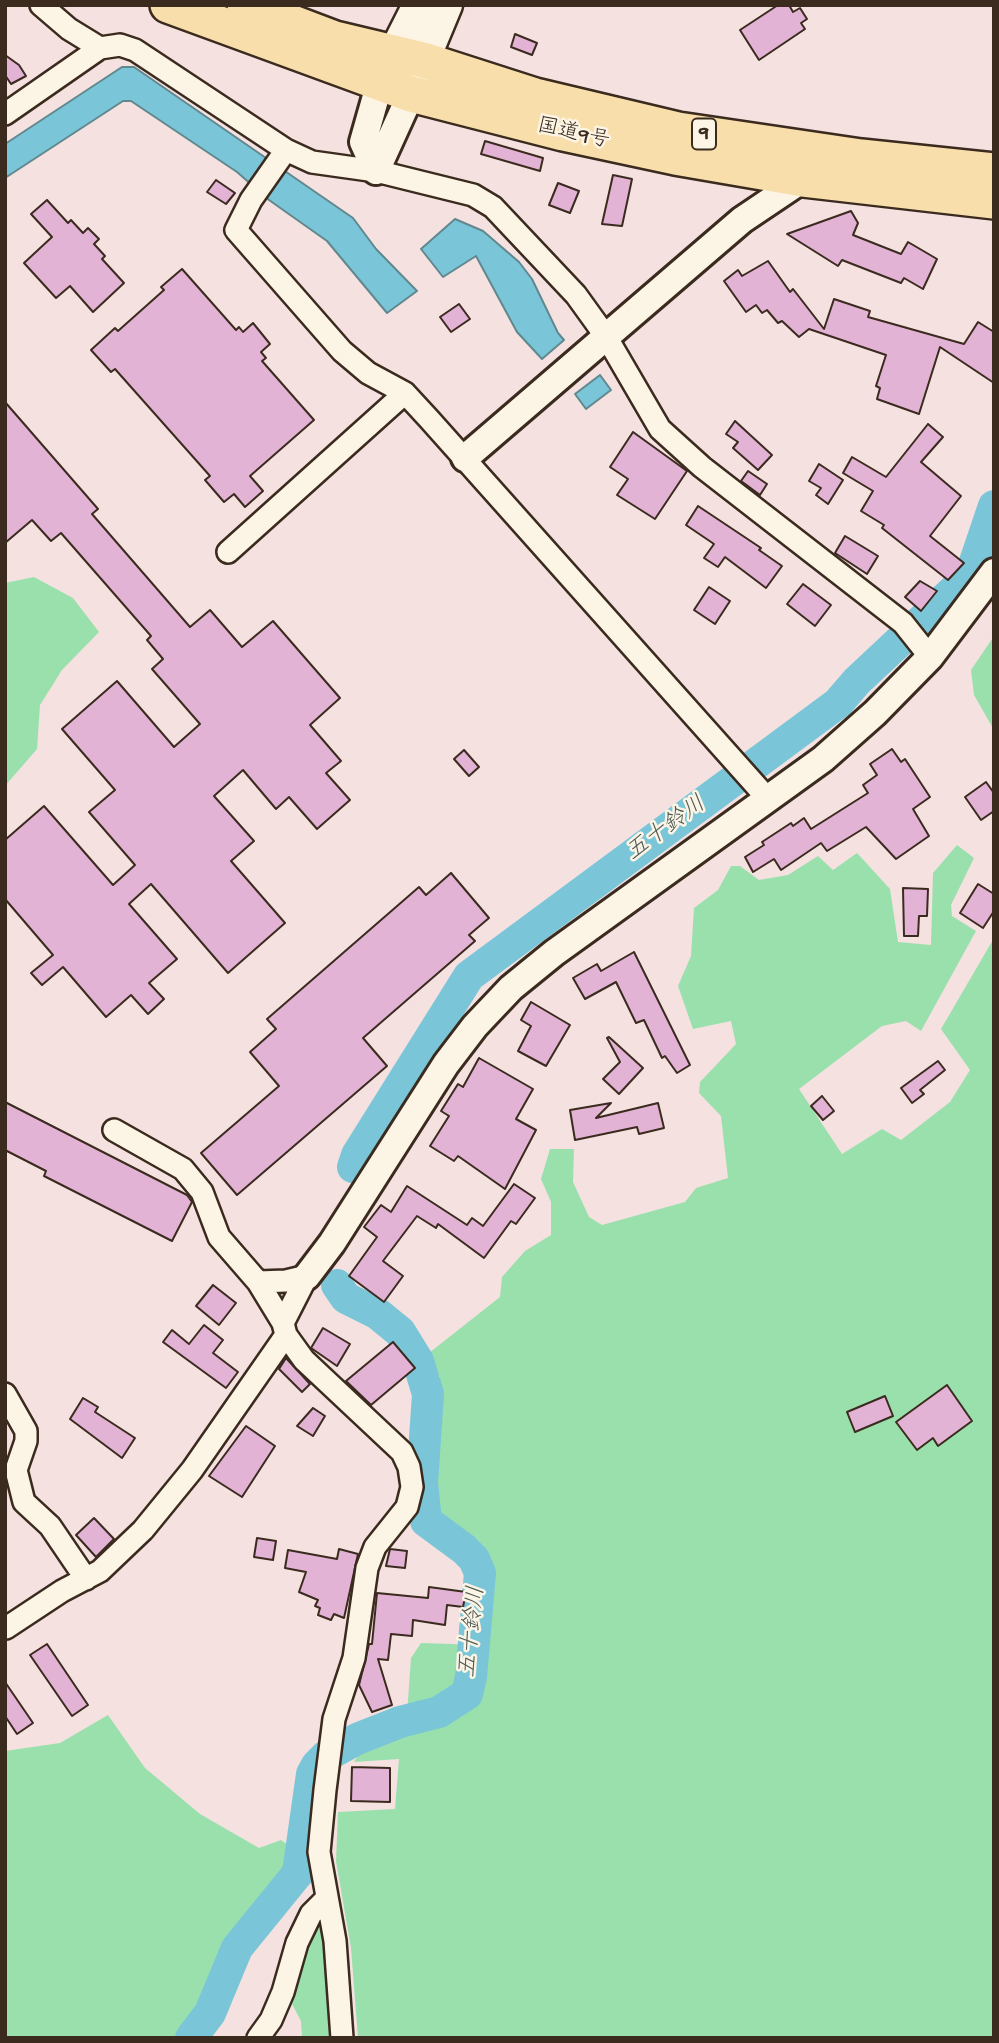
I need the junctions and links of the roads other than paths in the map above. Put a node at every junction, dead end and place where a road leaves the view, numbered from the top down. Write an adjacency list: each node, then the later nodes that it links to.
1 (41, 5): 6 (street)
2 (168, 5): 7 (highway, 国道9号 / 9)
3 (245, 5): 7 (highway, 国道9号 / 9)
4 (418, 5): 7 (main road)
5 (447, 5): 7 (main road)
6 (100, 48): 8 (street); 10 (street)
7 (401, 72): 11 (highway, 国道9号 / 9); 12 (street); 14 (highway, 国道9号 / 9)
8 (5, 114)
9 (994, 154): 11 (street)
10 (283, 155): 12 (street); 17 (street)
11 (957, 167): 13 (highway, 国道9号 / 9)
12 (376, 171): 16 (street)
13 (994, 171)
14 (803, 179): 15 (highway, 国道9号 / 9); 16 (street)
15 (994, 201)
16 (607, 338): 18 (street); 21 (street)
17 (405, 393): 18 (street); 19 (street)
18 (465, 458): 22 (street)
19 (228, 552)
20 (994, 572): 21 (street)
21 (925, 650): 22 (street)
22 (768, 799): 24 (street)
23 (114, 1130): 25 (street)
24 (307, 1276): 25 (street); 26 (street)
25 (258, 1282): 26 (street)
26 (285, 1329): 28 (street); 30 (street)
27 (5, 1394): 28 (street)
28 (86, 1579): 29 (street)
29 (6, 1628)
30 (327, 1898): 31 (street); 32 (street)
31 (258, 2038)
32 (342, 2038)

